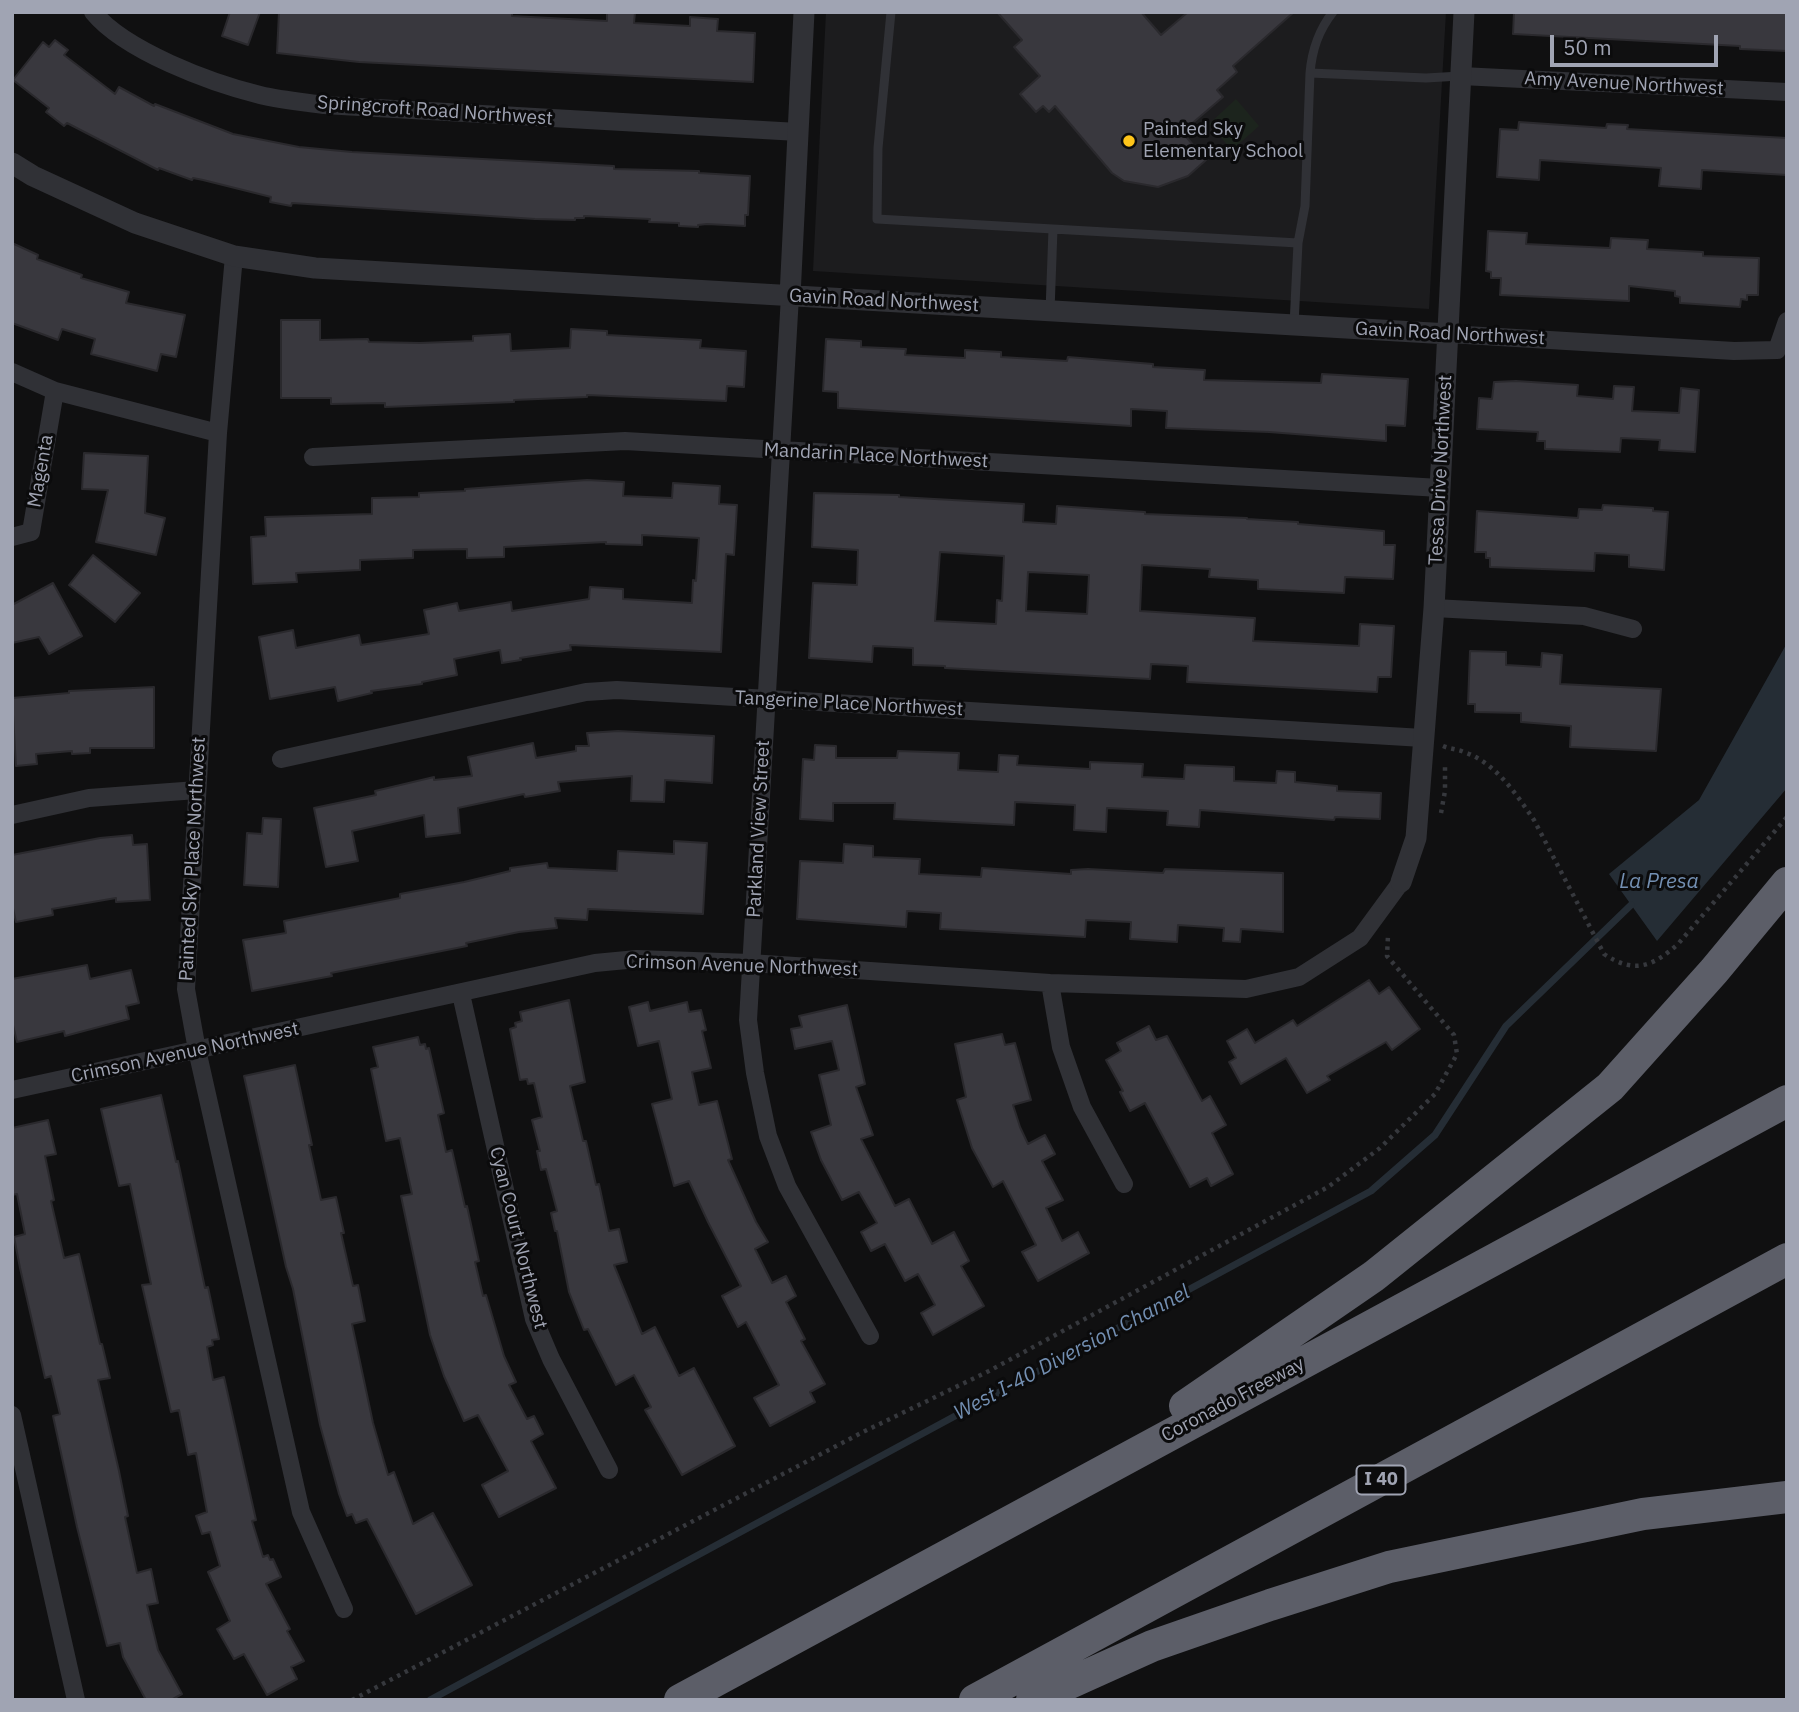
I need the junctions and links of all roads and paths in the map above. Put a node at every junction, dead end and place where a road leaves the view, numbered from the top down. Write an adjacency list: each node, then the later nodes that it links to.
1 (93, 12): 9 (street, Springcroft Road Northwest)
2 (804, 12): 9 (street)
3 (891, 12): 11 (lane)
4 (1333, 12): 6 (lane)
5 (1465, 12): 7 (street, Tessa Drive Northwest)
6 (1310, 73): 7 (lane); 12 (lane)
7 (1461, 76): 8 (street, Amy Avenue Northwest); 18 (street, Tessa Drive Northwest)
8 (1787, 92)
9 (798, 132): 14 (street)
10 (12, 163): 13 (street, Gavin Road Northwest)
11 (1054, 229): 12 (lane); 15 (lane)
12 (1298, 243): 17 (lane)
13 (234, 256): 14 (street, Gavin Road Northwest); 21 (street, Painted Sky Place Northwest)
14 (790, 296): 15 (street, Gavin Road Northwest); 22 (street, Parkland View Street)
15 (1050, 311): 17 (street, Gavin Road Northwest)
16 (1787, 321): 18 (street, Gavin Road Northwest)
17 (1294, 326): 18 (street, Gavin Road Northwest)
18 (1449, 334): 24 (street, Tessa Drive Northwest)
19 (12, 372): 20 (street)
20 (55, 391): 21 (street); 25 (street, Magenta)
21 (218, 433): 32 (street, Painted Sky Place Northwest)
22 (781, 450): 23 (street, Mandarin Place Northwest); 24 (street, Mandarin Place Northwest); 28 (street, Parkland View Street)
23 (313, 457)
24 (1440, 488): 26 (street, Tessa Drive Northwest)
25 (12, 537)
26 (1434, 608): 27 (street); 29 (street, Tessa Drive Northwest)
27 (1633, 629)
28 (766, 699): 29 (street, Tangerine Place Northwest); 31 (street, Tangerine Place Northwest); 39 (street, Parkland View Street)
29 (1423, 738): 30 (path); 36 (street, Tessa Drive Northwest)
30 (1445, 747): 34 (path); 35 (path)
31 (281, 759)
32 (197, 790): 33 (street); 42 (street, Painted Sky Place Northwest)
33 (12, 815)
34 (1441, 815)
35 (1787, 817)
36 (1401, 882): 40 (street, Crimson Avenue Northwest)
37 (1787, 883): 51 (highway)
38 (1392, 930): 54 (path)
39 (750, 963): 40 (street, Crimson Avenue Northwest); 41 (street, Crimson Avenue Northwest); 47 (street, Parkland View Street)
40 (1050, 983): 45 (street)
41 (461, 994): 42 (street, Crimson Avenue Northwest); 49 (street, Cyan Court Northwest)
42 (197, 1050): 43 (street, Crimson Avenue Northwest); 52 (street, Painted Sky Place Northwest)
43 (12, 1090)
44 (1787, 1101): 51 (highway, Coronado Freeway)
45 (1124, 1184)
46 (1787, 1259): 56 (highway, I 40)
47 (870, 1336)
48 (12, 1415): 53 (street)
49 (609, 1470)
50 (1787, 1497): 57 (highway)
51 (1002, 1526): 55 (highway, Coronado Freeway)
52 (344, 1609)
53 (76, 1700)
54 (352, 1700)
55 (680, 1700)
56 (975, 1700)
57 (1032, 1700)

